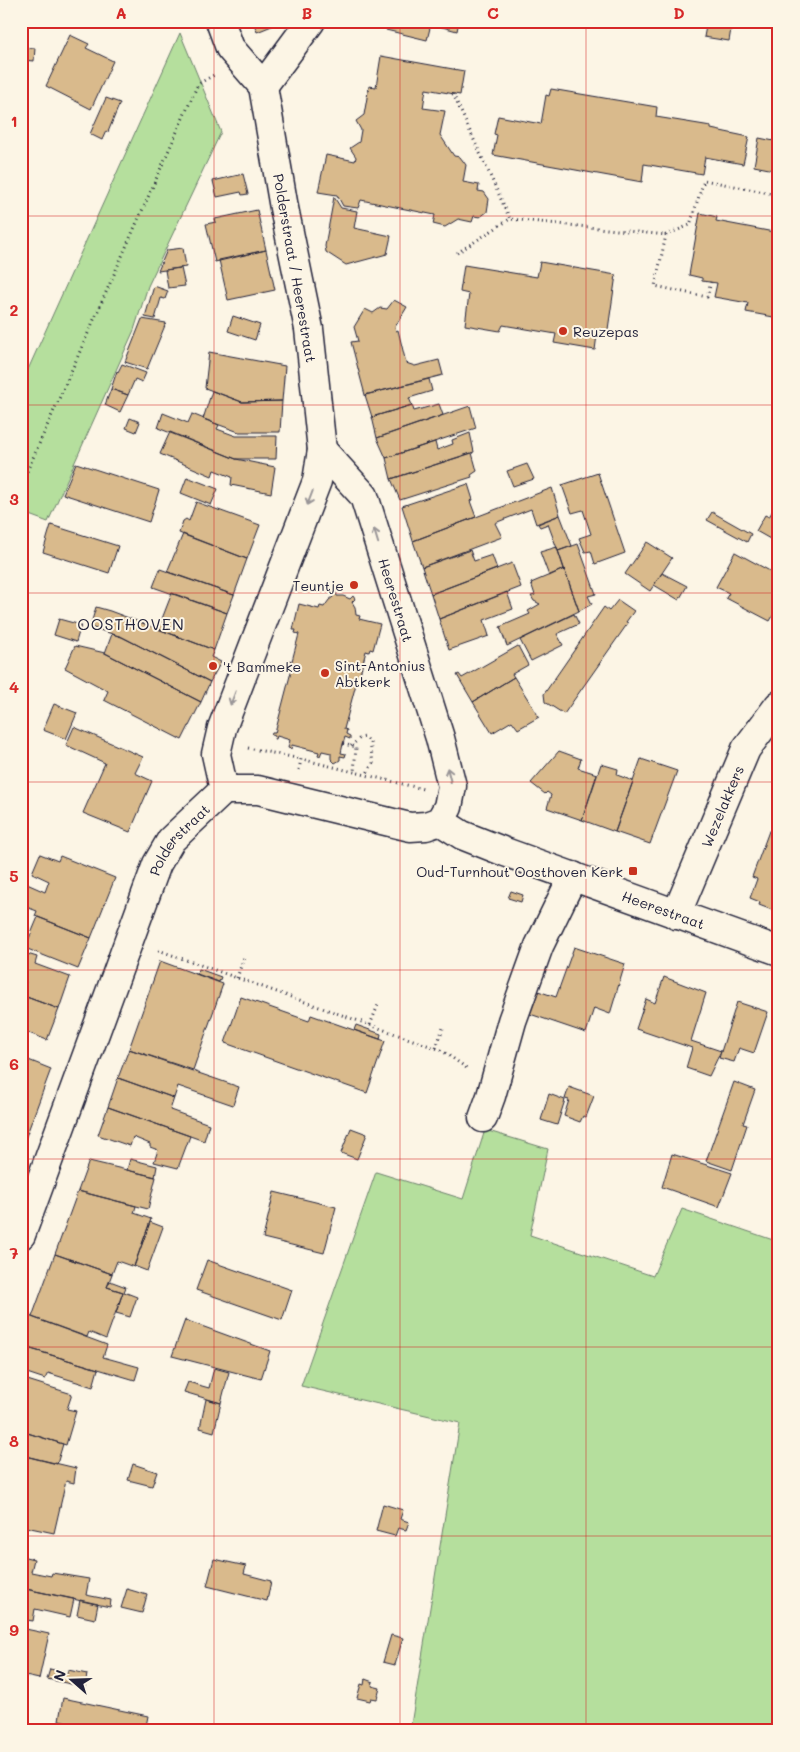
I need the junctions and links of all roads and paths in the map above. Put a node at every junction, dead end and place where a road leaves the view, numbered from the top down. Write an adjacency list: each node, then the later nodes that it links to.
1 (220, 21): 3 (street)
2 (311, 21): 4 (street)
3 (240, 60): 4 (street); 12 (path)
4 (263, 86): 11 (street, Polderstraat / Heerestraat)
5 (453, 94): 7 (path)
6 (779, 195): 8 (path)
7 (510, 220): 8 (path); 9 (path)
8 (666, 235): 10 (path)
9 (457, 253)
10 (711, 282)
11 (322, 450): 14 (street, one-way to 14); 21 (street, Heerestraat, one-way to 11)
12 (21, 485)
13 (779, 705): 25 (street, Wezelakkers)
14 (219, 742): 17 (path); 20 (street)
15 (343, 744): 16 (path)
16 (351, 746): 18 (path); 19 (path)
17 (301, 758): 18 (path); 22 (path)
18 (354, 772): 19 (path)
19 (366, 775): 21 (path)
20 (224, 790): 22 (street); 26 (street, Polderstraat)
21 (450, 794): 23 (street, Heerestraat)
22 (292, 799): 23 (street)
23 (440, 821): 24 (street, Heerestraat)
24 (573, 876): 25 (street, Heerestraat); 34 (street)
25 (676, 915): 27 (street, Heerestraat)
26 (129, 939): 29 (path); 36 (street, Polderstraat)
27 (779, 951)
28 (244, 957): 29 (path)
29 (237, 978): 31 (path)
30 (378, 1005): 31 (path)
31 (370, 1025): 33 (path)
32 (443, 1028): 33 (path)
33 (436, 1048): 34 (path)
34 (493, 1086): 35 (street)
35 (483, 1118)
36 (21, 1236)

